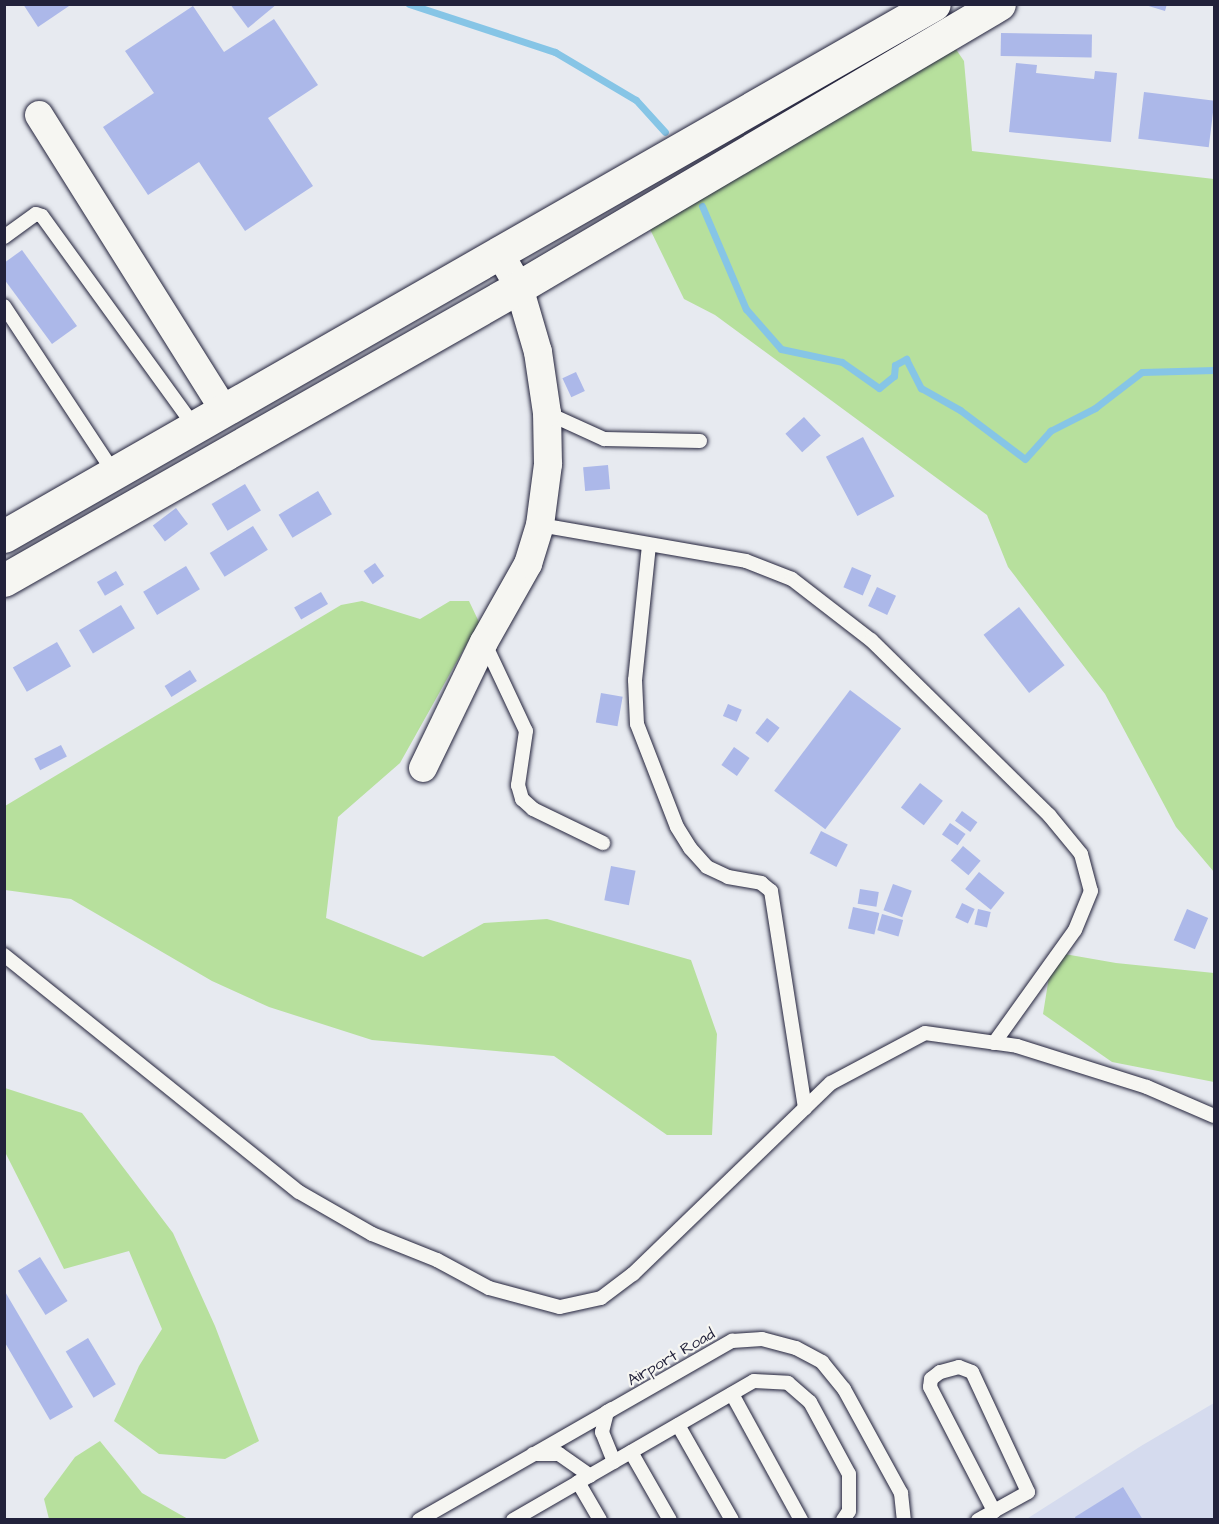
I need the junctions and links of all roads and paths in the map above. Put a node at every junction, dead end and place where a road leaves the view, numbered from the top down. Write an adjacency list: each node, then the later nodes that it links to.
1 (934, 4): 5 (street)
2 (999, 4): 6 (street)
3 (39, 115): 8 (street)
4 (4, 237): 10 (lane)
5 (499, 253): 6 (street); 8 (street)
6 (519, 287): 9 (street); 16 (street)
7 (4, 306): 12 (lane)
8 (225, 411): 10 (street)
9 (547, 413): 11 (lane); 13 (street)
10 (195, 427): 12 (street)
11 (700, 441)
12 (114, 473): 14 (street)
13 (540, 525): 15 (lane); 17 (street)
14 (4, 536)
15 (649, 544): 21 (lane); 22 (lane)
16 (4, 580)
17 (484, 642): 18 (street); 19 (lane)
18 (423, 768)
19 (603, 843)
20 (4, 955): 22 (lane)
21 (994, 1042): 22 (lane); 23 (lane)
22 (805, 1108)
23 (1215, 1116)
24 (732, 1394): 26 (lane); 37 (lane); 38 (lane)
25 (635, 1396): 28 (lane); 29 (lane, Airport Road); 39 (lane, Airport Road)
26 (678, 1425): 27 (lane); 36 (lane)
27 (631, 1452): 28 (lane); 35 (lane)
28 (614, 1462): 30 (lane)
29 (499, 1474): 30 (lane); 33 (lane, Airport Road)
30 (584, 1479): 32 (lane); 34 (lane)
31 (994, 1511): 31 (lane); 40 (lane)
32 (520, 1518)
33 (419, 1520)
34 (600, 1520)
35 (670, 1520)
36 (732, 1520)
37 (801, 1520)
38 (843, 1520)
39 (904, 1520)
40 (978, 1520)

